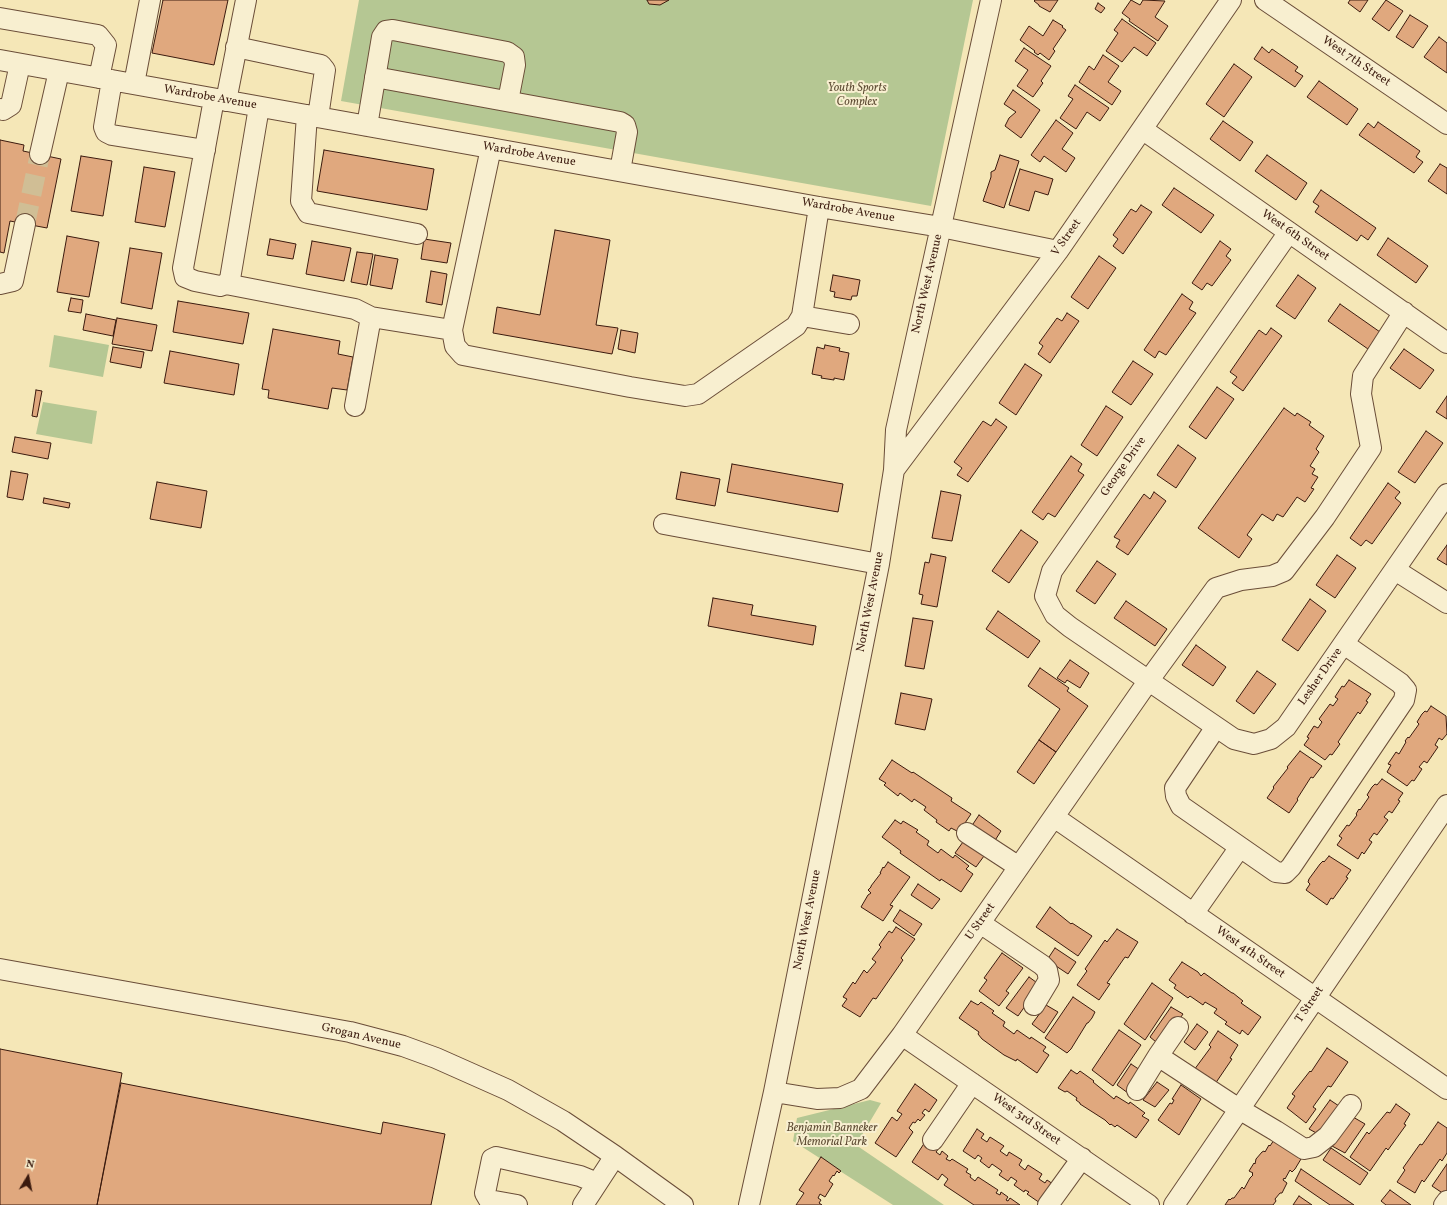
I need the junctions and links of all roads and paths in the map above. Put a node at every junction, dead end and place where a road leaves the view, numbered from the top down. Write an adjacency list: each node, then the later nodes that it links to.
1 (150, 0): 13 (street)
2 (246, 0): 7 (street)
3 (991, 0): 28 (street, North West Avenue)
4 (1232, 0): 21 (street, V Street)
5 (1265, 0): 19 (street, West 7th Street)
6 (0, 18): 12 (street)
7 (236, 47): 14 (street); 18 (street)
8 (0, 60): 9 (street, Wardrobe Avenue)
9 (20, 64): 10 (street, Wardrobe Avenue); 17 (street)
10 (59, 71): 12 (street, Wardrobe Avenue); 24 (street)
11 (375, 77): 15 (street); 15 (street); 20 (street)
12 (106, 79): 13 (street, Wardrobe Avenue); 23 (street)
13 (134, 84): 14 (street, Wardrobe Avenue)
14 (220, 100): 16 (street, Wardrobe Avenue); 23 (street)
15 (508, 101): 25 (street)
16 (259, 107): 18 (street, Wardrobe Avenue); 33 (street)
17 (0, 109)
18 (312, 116): 20 (street, Wardrobe Avenue); 30 (street)
19 (1447, 124)
20 (367, 126): 22 (street, Wardrobe Avenue)
21 (1142, 129): 29 (street, West 6th Street); 31 (street, V Street)
22 (491, 148): 25 (street, Wardrobe Avenue); 38 (street)
23 (205, 150): 33 (street)
24 (40, 154)
25 (620, 171): 26 (street, Wardrobe Avenue)
26 (819, 207): 28 (street, Wardrobe Avenue); 35 (street)
27 (25, 224): 32 (street)
28 (941, 227): 31 (street, Wardrobe Avenue); 41 (street, North West Avenue)
29 (1289, 232): 34 (street, West 6th Street); 48 (street, George Drive)
30 (417, 234)
31 (1058, 251): 41 (street, V Street)
32 (0, 284)
33 (226, 284): 36 (street)
34 (1404, 312): 39 (street, West 6th Street); 48 (street, U Street)
35 (802, 316): 37 (street); 38 (street)
36 (371, 317): 38 (street); 40 (street)
37 (849, 324)
38 (452, 330)
39 (1447, 343)
40 (355, 406)
41 (894, 470): 44 (street, North West Avenue)
42 (1447, 494): 45 (street, Lesher Drive)
43 (664, 524): 44 (street)
44 (879, 564): 66 (street, North West Avenue)
45 (1395, 570): 46 (street); 47 (street, Lesher Drive)
46 (1447, 603)
47 (1344, 644): 49 (street, Lesher Drive); 53 (street)
48 (1149, 680): 49 (street, Lesher Drive); 51 (street, U Street)
49 (1216, 727): 53 (street)
50 (1447, 805): 58 (street, T Street)
51 (1054, 817): 54 (street, U Street); 55 (street, West 4th Street)
52 (967, 833): 54 (street)
53 (1240, 847): 55 (street)
54 (1019, 867): 56 (street, U Street)
55 (1193, 914): 58 (street, West 4th Street)
56 (980, 923): 59 (street); 61 (street, U Street)
57 (0, 969): 70 (street, Grogan Avenue)
58 (1315, 998): 64 (street, West 4th Street); 68 (street, T Street)
59 (1034, 1005)
60 (1178, 1027): 62 (street)
61 (902, 1035): 63 (street, West 3rd Street); 66 (street, U Street)
62 (1158, 1056): 65 (street); 68 (street)
63 (972, 1083): 69 (street); 71 (street, West 3rd Street)
64 (1447, 1089)
65 (1137, 1090)
66 (774, 1092): 77 (street, North West Avenue)
67 (1351, 1106): 68 (street)
68 (1239, 1109): 80 (street, T Street)
69 (933, 1140)
70 (615, 1156): 72 (street); 76 (street, Grogan Avenue)
71 (1082, 1158): 78 (street); 79 (street, West 3rd Street)
72 (597, 1183): 74 (street); 75 (street)
73 (1447, 1201): 81 (street)
74 (517, 1205)
75 (583, 1205)
76 (683, 1205)
77 (749, 1205)
78 (1048, 1205)
79 (1149, 1205)
80 (1174, 1205)
81 (1444, 1205)

